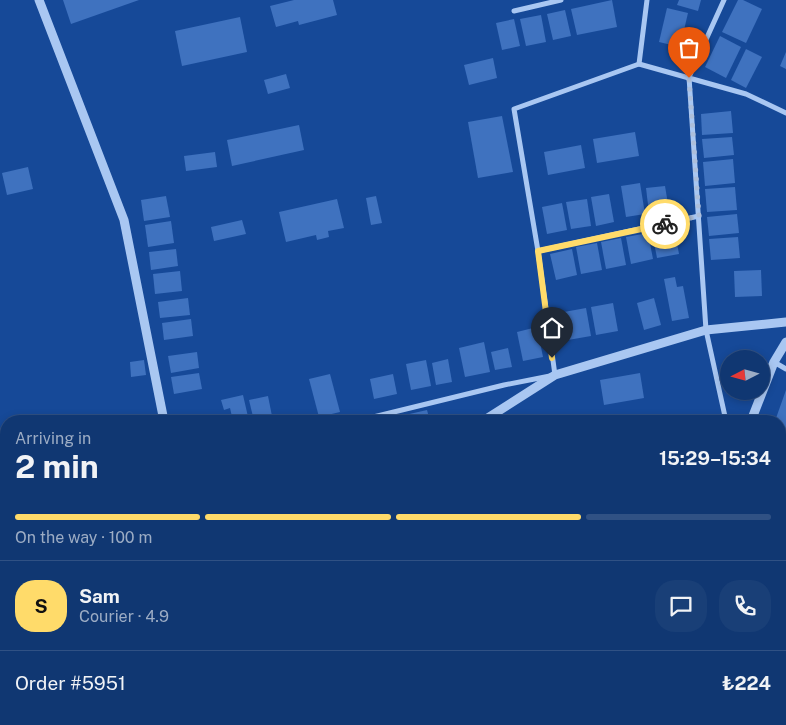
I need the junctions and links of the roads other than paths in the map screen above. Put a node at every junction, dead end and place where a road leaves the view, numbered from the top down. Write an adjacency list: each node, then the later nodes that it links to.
1 (39, 0): 17 (street)
2 (560, 0): 5 (street)
3 (647, 0): 6 (street)
4 (724, 0): 7 (street)
5 (514, 11)
6 (640, 64): 7 (street); 10 (street)
7 (689, 78): 8 (street); 9 (street)
8 (786, 113)
9 (699, 216): 10 (street); 12 (street)
10 (538, 251): 16 (street)
11 (786, 322): 12 (street)
12 (706, 330): 16 (street); 20 (street)
13 (786, 342): 14 (street)
14 (774, 362): 15 (street); 21 (street)
15 (786, 369)
16 (555, 375): 18 (street); 19 (street)
17 (163, 415)
18 (382, 415)
19 (492, 415)
20 (725, 415)
21 (752, 415)

